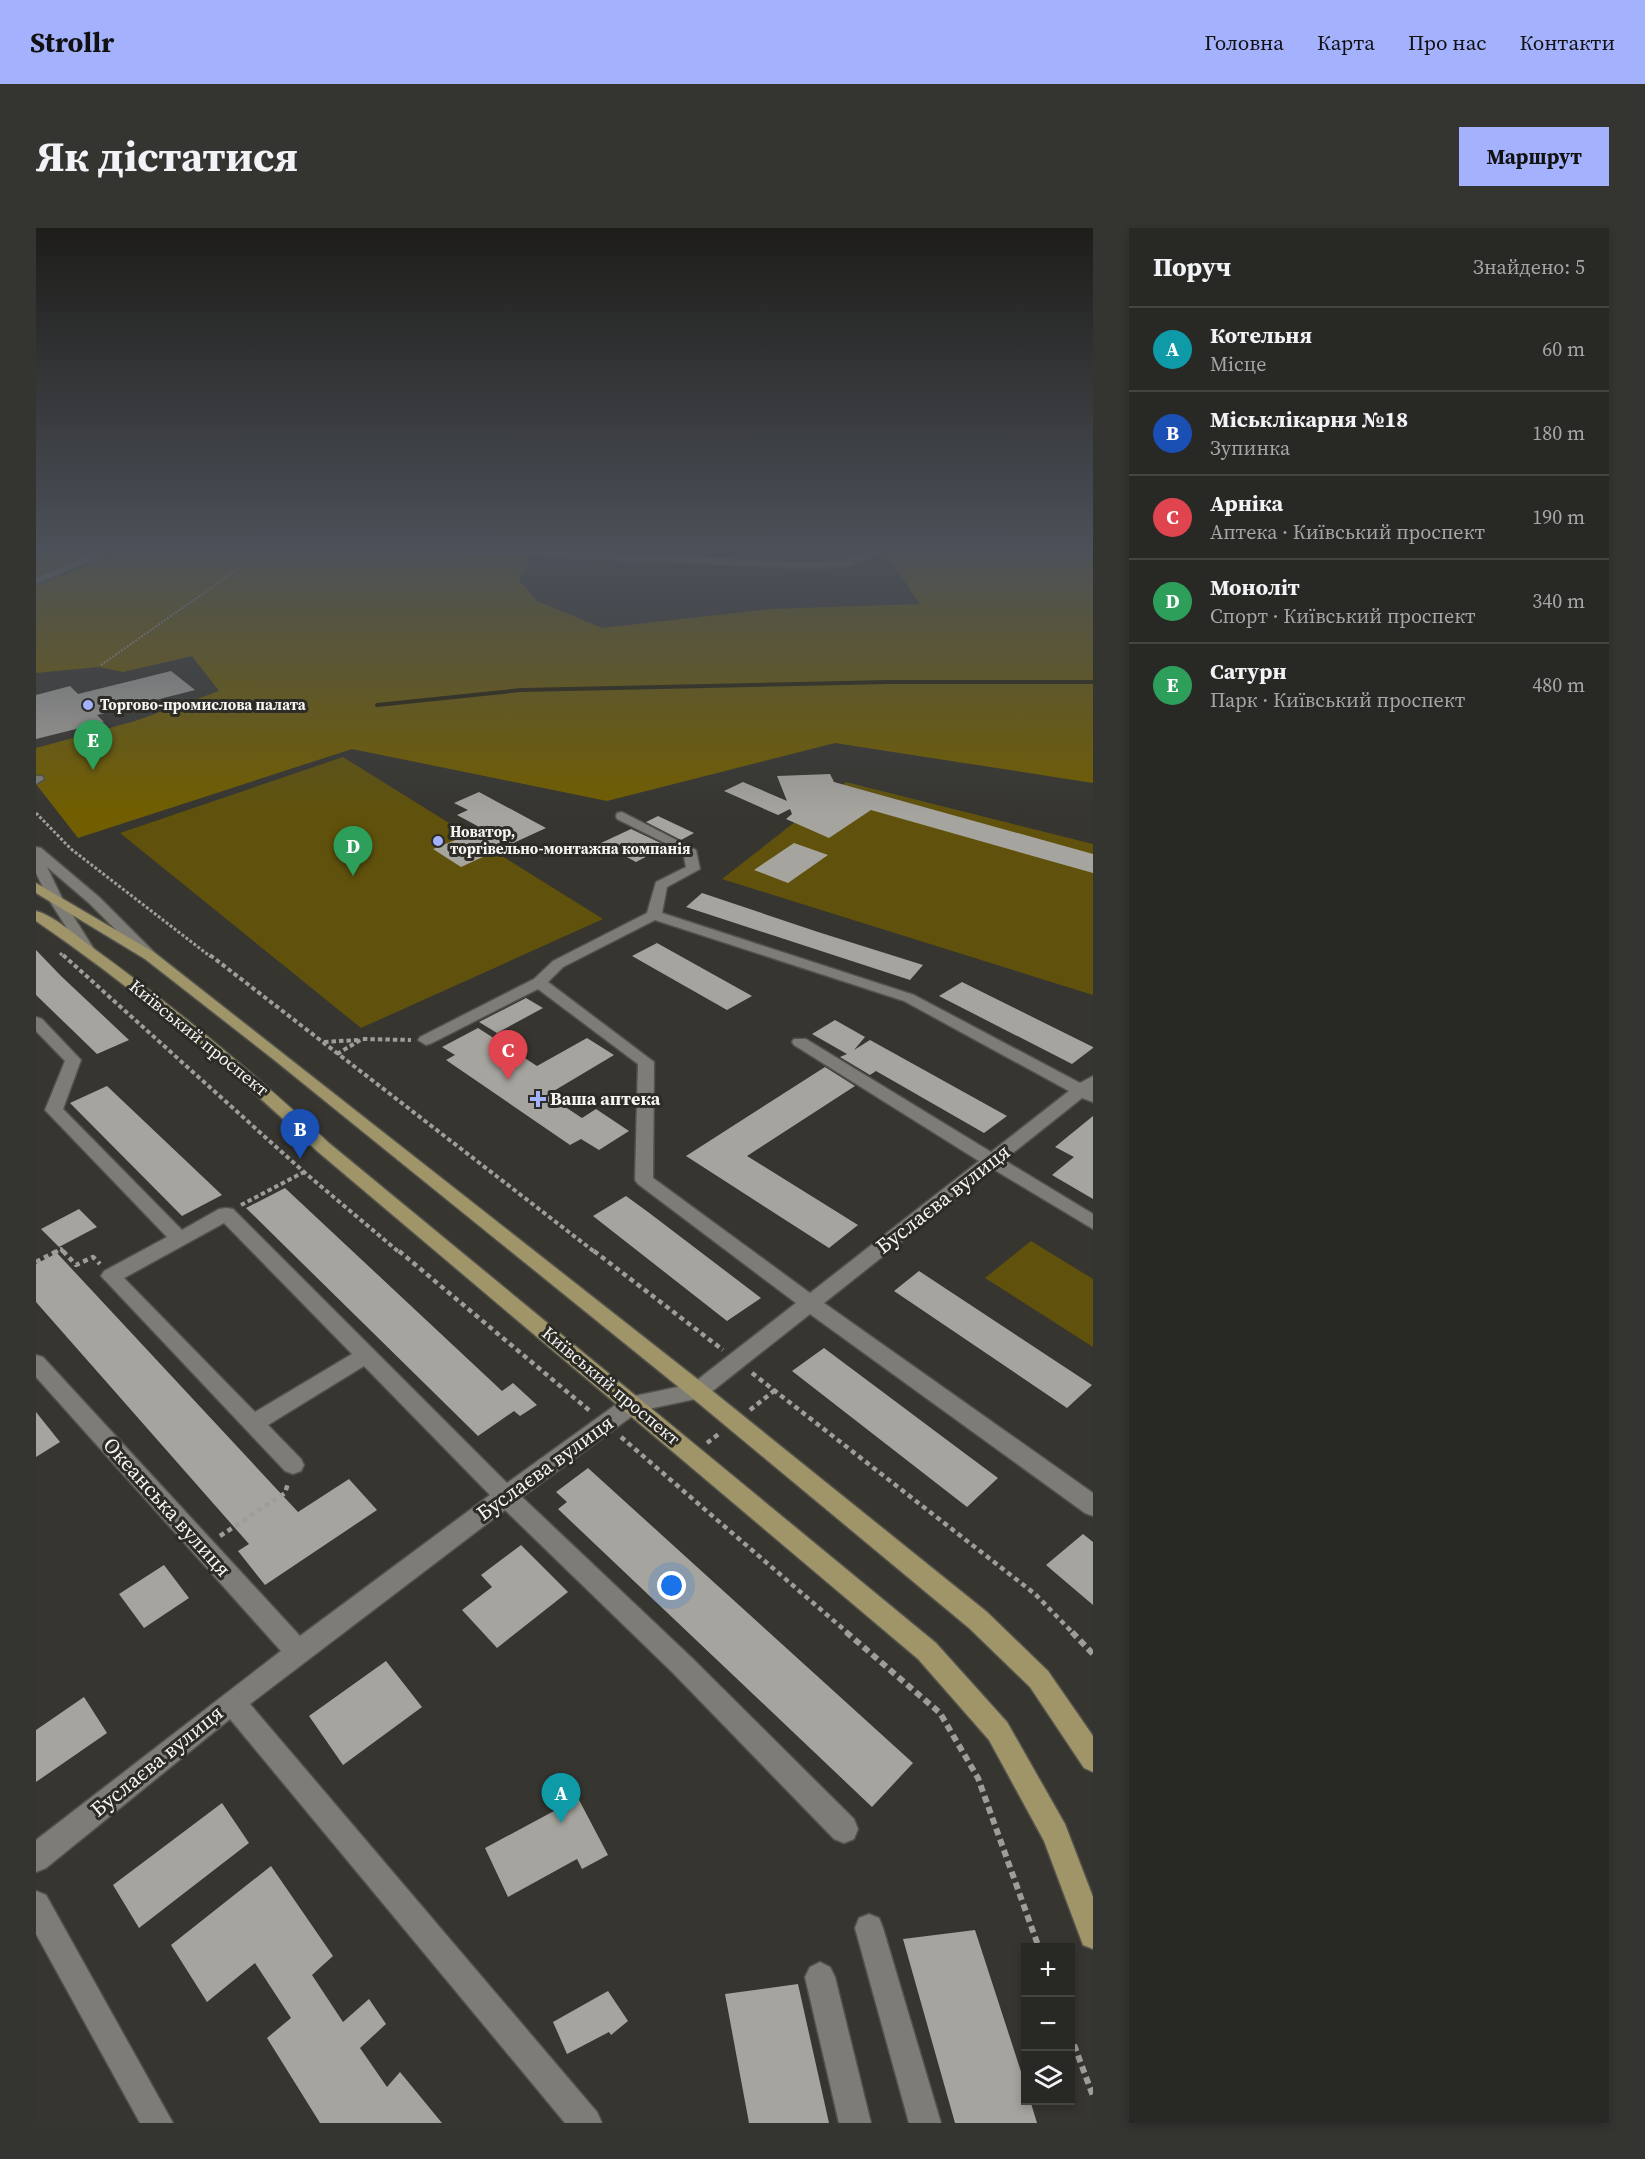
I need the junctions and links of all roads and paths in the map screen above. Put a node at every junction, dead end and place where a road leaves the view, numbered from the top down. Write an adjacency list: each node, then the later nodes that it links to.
1 (142, 636): 2 (path)
2 (101, 665)
3 (36, 813): 20 (path)
4 (622, 816): 10 (street)
5 (36, 851): 13 (street)
6 (36, 859): 8 (street)
7 (36, 887): 8 (main road, Київський проспект)
8 (56, 900): 12 (street); 13 (main road, Київський проспект)
9 (36, 915): 12 (main road, Київський проспект)
10 (654, 915): 15 (street); 22 (street)
11 (54, 948): 24 (path)
12 (87, 949): 14 (main road, Київський проспект)
13 (150, 956): 14 (main road); 34 (main road, Київський проспект)
14 (116, 970): 35 (main road, Київський проспект)
15 (538, 982): 18 (street); 30 (street)
16 (36, 1022): 27 (street)
17 (362, 1040): 18 (path); 20 (path); 21 (path)
18 (426, 1040)
19 (800, 1042): 23 (street)
20 (323, 1043): 21 (path)
21 (337, 1054): 32 (path)
22 (1089, 1090): 23 (street, Буслаєва вулиця)
23 (993, 1160): 26 (street); 30 (street, Буслаєва вулиця)
24 (304, 1172): 25 (path); 37 (path)
25 (242, 1205)
26 (1093, 1223)
27 (180, 1239): 29 (street); 31 (street)
28 (36, 1262): 29 (path)
29 (111, 1276): 36 (street)
30 (810, 1303): 32 (street, Буслаєва вулиця); 40 (street)
31 (366, 1356): 36 (street); 39 (street)
32 (737, 1361): 34 (street, Буслаєва вулиця); 43 (path)
33 (36, 1363): 41 (street, Океанська вулиця)
34 (698, 1391): 35 (street, Буслаєва вулиця); 45 (main road, Київський проспект)
35 (633, 1404): 37 (street, Буслаєва вулиця); 50 (main road, Київський проспект)
36 (253, 1424): 38 (street)
37 (606, 1424): 39 (street, Буслаєва вулиця); 51 (path)
38 (293, 1465): 41 (path)
39 (506, 1496): 42 (street, Буслаєва вулиця); 46 (street)
40 (1093, 1506)
41 (203, 1547): 42 (street, Океанська вулиця)
42 (298, 1652): 44 (street, Буслаєва вулиця)
43 (1093, 1654)
44 (232, 1702): 47 (street, Буслаєва вулиця); 56 (street)
45 (1093, 1759)
46 (844, 1829)
47 (36, 1858)
48 (36, 1905): 55 (street)
49 (869, 1928): 58 (street)
50 (1093, 1935)
51 (1038, 1943)
52 (820, 1977): 57 (street)
53 (1075, 2045): 54 (path)
54 (1093, 2096)
55 (156, 2123)
56 (586, 2123)
57 (855, 2123)
58 (925, 2123)

